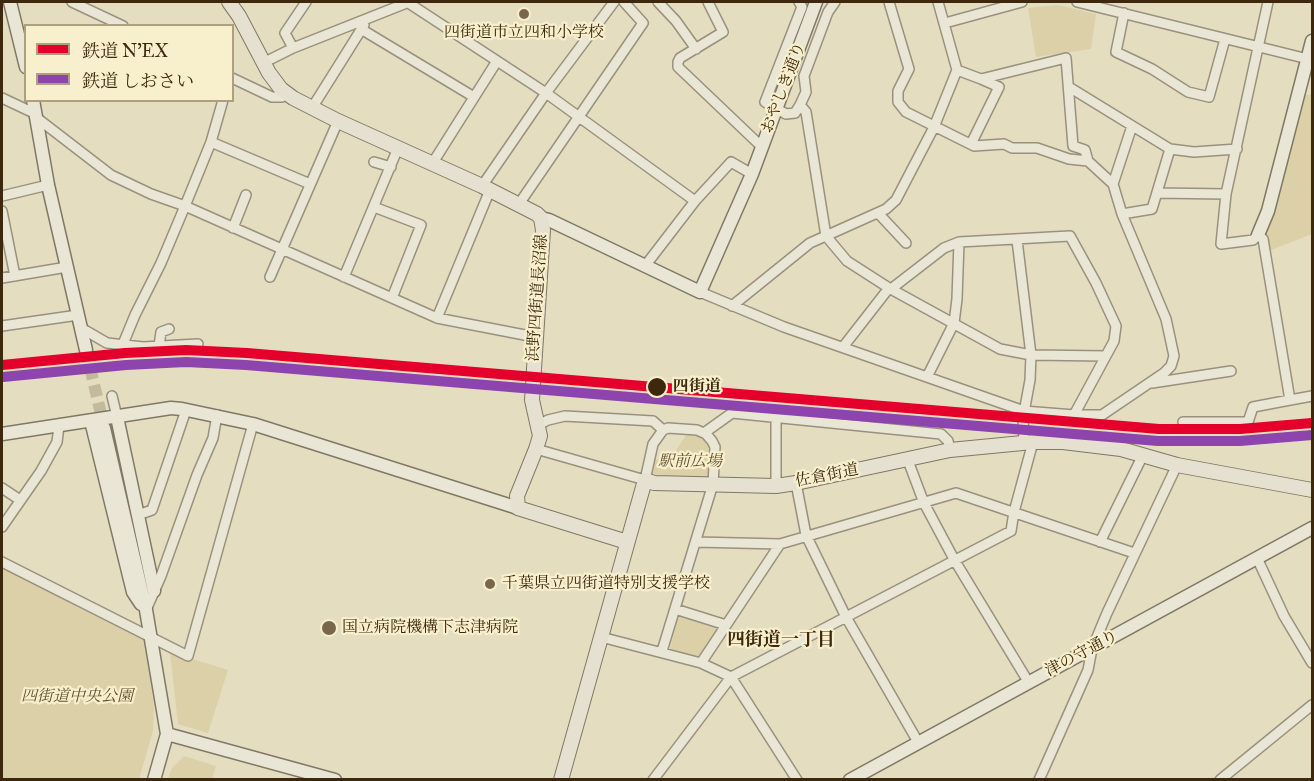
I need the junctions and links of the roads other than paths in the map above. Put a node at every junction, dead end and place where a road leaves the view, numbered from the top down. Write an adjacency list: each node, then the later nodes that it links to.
1 (10, 2): 29 (street)
2 (72, 2): 22 (street)
3 (229, 2): 32 (main road, 浜野四街道長沼線)
4 (408, 2): 20 (street); 31 (street)
5 (614, 2): 38 (street)
6 (624, 2): 47 (street)
7 (658, 2): 28 (street)
8 (708, 2): 28 (street)
9 (799, 2): 45 (street)
10 (816, 2): 45 (street, おやしき通り)
11 (835, 2): 43 (street)
12 (890, 2): 50 (street)
13 (938, 2): 21 (street)
14 (1022, 2): 21 (street)
15 (1077, 2): 18 (street)
16 (1268, 2): 26 (street)
17 (303, 3): 27 (street)
18 (1094, 3): 19 (street)
19 (1124, 14): 24 (street); 24 (street)
20 (368, 18): 23 (street); 27 (street)
21 (945, 23): 33 (street)
22 (119, 24)
23 (361, 28): 39 (street); 44 (street)
24 (1226, 39): 26 (street)
25 (1312, 41): 30 (street)
26 (1258, 47): 30 (street); 55 (street)
27 (293, 48): 32 (street)
28 (696, 49): 53 (street)
29 (24, 60)
30 (1310, 60): 80 (street)
31 (497, 61): 38 (street); 39 (street)
32 (263, 63): 37 (main road, 浜野四街道長沼線)
33 (957, 70): 35 (street); 50 (street)
34 (234, 79): 37 (street)
35 (981, 79): 36 (street); 52 (street)
36 (1069, 87): 49 (street); 57 (street)
37 (286, 93): 44 (main road, 浜野四街道長沼線)
38 (546, 93): 47 (street); 65 (street)
39 (474, 97): 59 (street)
40 (2, 98): 46 (street)
41 (34, 102): 46 (street)
42 (222, 102): 51 (street)
43 (800, 105): 45 (street); 81 (street)
44 (312, 108): 48 (main road, 浜野四街道長沼線)
45 (776, 109): 53 (street, おやしき通り)
46 (37, 116): 64 (street); 72 (street)
47 (578, 116): 70 (street); 71 (street)
48 (338, 121): 54 (main road, 浜野四街道長沼線); 62 (street)
49 (1132, 126): 56 (street); 63 (street)
50 (934, 127): 52 (street); 75 (street)
51 (210, 141): 62 (street); 72 (street)
52 (971, 144): 57 (street)
53 (762, 147): 61 (street, おやしき通り)
54 (398, 148): 59 (main road, 浜野四街道長沼線); 60 (street)
55 (1237, 148): 56 (street); 67 (street)
56 (1170, 149): 66 (street)
57 (1088, 161): 63 (street)
58 (374, 162): 60 (street)
59 (432, 164): 65 (main road, 浜野四街道長沼線)
60 (391, 167): 73 (street)
61 (752, 174): 70 (street); 93 (street, おやしき通り)
62 (310, 184): 85 (street)
63 (1113, 184): 76 (street)
64 (48, 185): 68 (street); 87 (street)
65 (486, 188): 71 (main road, 浜野四街道長沼線); 97 (street)
66 (1157, 193): 67 (street); 76 (street)
67 (1226, 194): 80 (street)
68 (2, 196)
69 (247, 200): 78 (street)
70 (696, 201): 86 (street)
71 (519, 204): 77 (main road, 浜野四街道長沼線)
72 (185, 206): 78 (street); 103 (street)
73 (374, 207): 90 (street); 94 (street)
74 (2, 211): 79 (street)
75 (878, 213): 81 (street); 84 (street)
76 (1122, 214): 112 (street)
77 (540, 218): 86 (street); 102 (main road, 浜野四街道長沼線)
78 (233, 228): 85 (street)
79 (4, 234): 88 (street)
80 (1258, 235): 115 (street)
81 (826, 236): 92 (street); 95 (street)
82 (1017, 240): 83 (street); 108 (street); 109 (street)
83 (959, 242): 92 (street); 98 (street)
84 (906, 243)
85 (283, 249): 89 (street); 90 (street)
86 (645, 266): 93 (street)
87 (67, 267): 88 (street); 96 (street)
88 (15, 276): 91 (street)
89 (270, 276)
90 (344, 277): 94 (street)
91 (2, 278)
92 (890, 288): 98 (street); 106 (street)
93 (700, 292): 95 (street)
94 (392, 298): 97 (street)
95 (732, 306): 106 (street)
96 (78, 315): 99 (street); 100 (street)
97 (437, 318): 102 (street)
98 (954, 323): 108 (street); 111 (street)
99 (2, 326)
100 (81, 328): 103 (street); 107 (street)
101 (170, 329): 105 (street)
102 (535, 337): 125 (main road, 浜野四街道長沼線)
103 (123, 344): 105 (street)
104 (198, 344): 105 (street)
105 (159, 346)
106 (843, 347): 111 (street)
107 (86, 350)
108 (1031, 354): 109 (street); 117 (street)
109 (1106, 356): 119 (street)
110 (1231, 371): 112 (street)
111 (927, 377): 117 (street)
112 (1150, 383): 119 (street)
113 (112, 396): 120 (street)
114 (1312, 396): 115 (street)
115 (1290, 400): 123 (street)
116 (186, 410): 118 (street); 120 (street); 147 (street)
117 (1024, 411): 119 (street); 131 (street)
118 (217, 415): 124 (street); 159 (street)
119 (1074, 416)
120 (117, 417): 122 (street); 147 (street)
121 (777, 418): 129 (street); 133 (street); 140 (street)
122 (91, 421): 126 (street); 161 (street)
123 (1183, 422)
124 (254, 424): 145 (street); 164 (street)
125 (538, 425): 128 (street); 132 (main road, 浜野四街道長沼線)
126 (59, 426): 130 (street); 143 (street)
127 (104, 429): 161 (street)
128 (663, 430): 129 (street); 137 (street)
129 (704, 433): 139 (street)
130 (2, 434)
131 (1028, 442): 133 (main road, 佐倉街道); 134 (main road, 佐倉街道); 146 (street)
132 (536, 449): 137 (street); 145 (main road, 浜野四街道長沼線)
133 (950, 450): 135 (main road, 佐倉街道)
134 (1143, 455): 136 (main road, 佐倉街道); 153 (street)
135 (908, 458): 138 (main road, 佐倉街道); 144 (street)
136 (1178, 465): 142 (main road, 佐倉街道); 155 (street)
137 (645, 480): 139 (main road, 佐倉街道); 151 (main road)
138 (796, 483): 140 (main road, 佐倉街道); 150 (street)
139 (713, 484): 140 (main road, 佐倉街道); 152 (street)
140 (776, 486)
141 (2, 488): 143 (street)
142 (1312, 490)
143 (20, 500): 148 (street)
144 (924, 503): 146 (street); 150 (street); 157 (street)
145 (518, 508): 151 (main road)
146 (1014, 512): 153 (street); 157 (street)
147 (138, 515): 159 (street)
148 (2, 527)
149 (1312, 528): 156 (street, 津の守通り)
150 (806, 535): 154 (street); 162 (street)
151 (627, 542): 165 (main road)
152 (696, 542): 154 (street); 160 (street)
153 (1100, 542): 155 (street)
154 (780, 544): 163 (street)
155 (1134, 553): 166 (street)
156 (1257, 558): 166 (street, 津の守通り); 169 (street)
157 (955, 561): 162 (street); 171 (street)
158 (2, 562): 164 (street)
159 (154, 591): 161 (street)
160 (675, 609): 163 (street); 167 (street)
161 (146, 610): 164 (street)
162 (846, 617): 170 (street); 174 (street)
163 (726, 626): 168 (street)
164 (150, 636): 173 (street)
165 (601, 637): 167 (street); 177 (main road)
166 (1092, 649): 171 (street, 津の守通り); 181 (street)
167 (663, 651): 168 (street)
168 (701, 663): 170 (street)
169 (1312, 663)
170 (731, 677): 178 (street); 179 (street)
171 (1029, 683): 174 (street, 津の守通り)
172 (1312, 705): 182 (street)
173 (167, 734): 175 (street); 176 (street)
174 (918, 742): 180 (street, 津の守通り)
175 (333, 779)
176 (154, 780)
177 (561, 780)
178 (653, 780)
179 (797, 780)
180 (850, 780)
181 (1039, 780)
182 (1220, 780)

